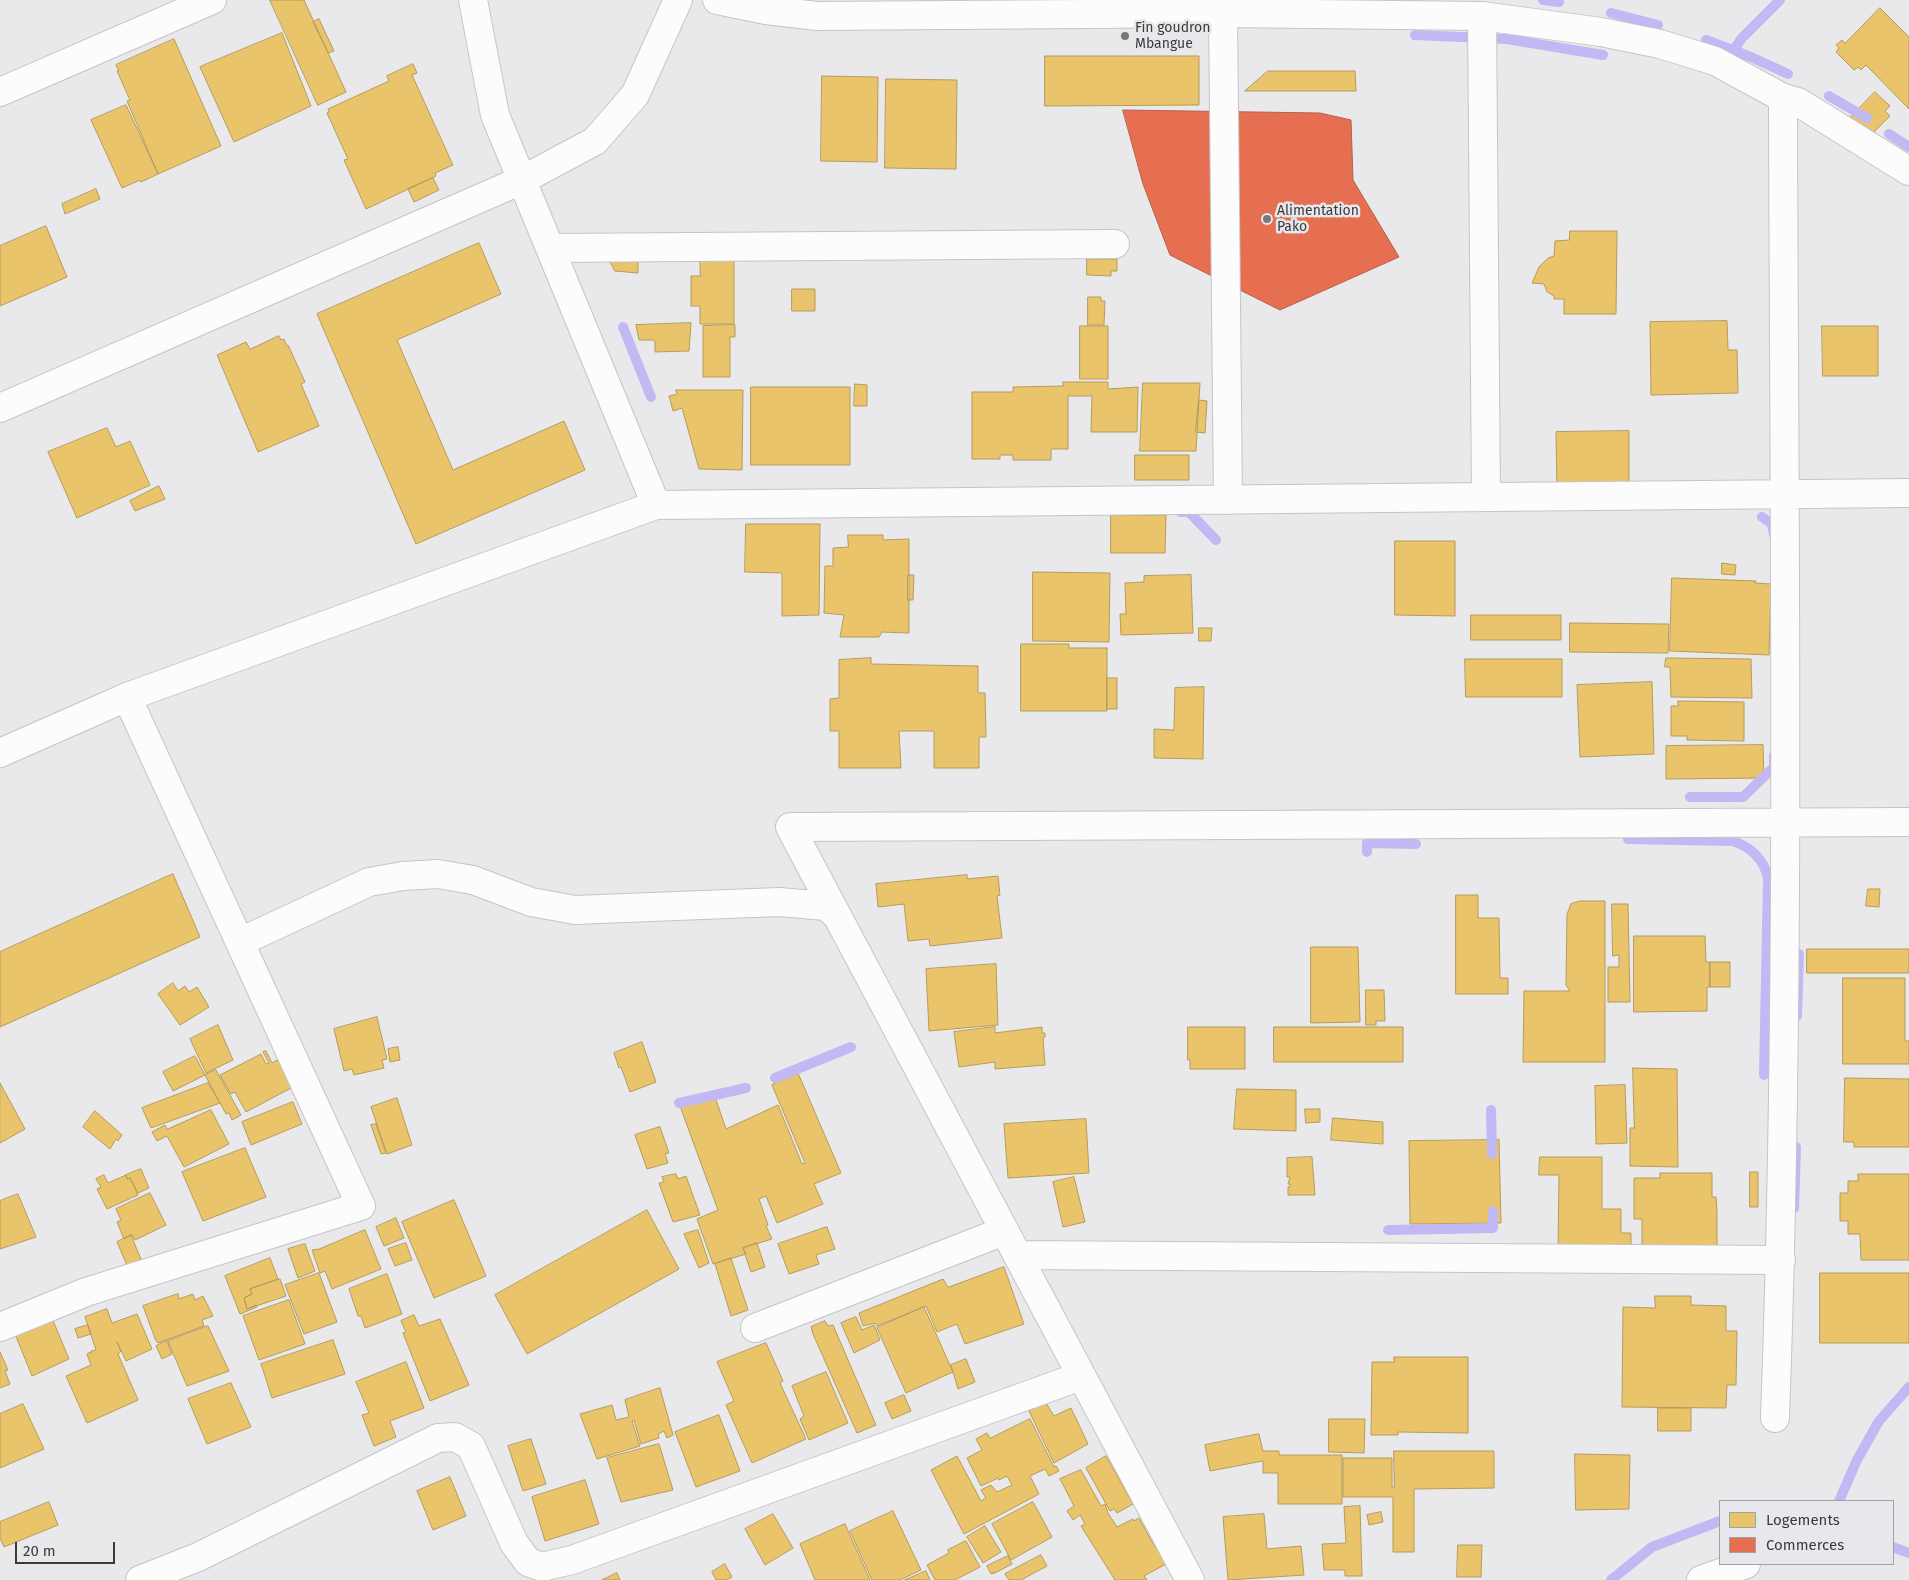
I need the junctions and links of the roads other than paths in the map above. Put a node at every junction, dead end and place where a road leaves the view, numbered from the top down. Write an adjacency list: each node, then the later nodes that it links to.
1 (212, 0): 7 (street)
2 (473, 0): 10 (street)
3 (678, 0): 10 (street)
4 (717, 0): 5 (street)
5 (1223, 13): 6 (street); 17 (street)
6 (1482, 16): 8 (street); 16 (street)
7 (0, 92)
8 (1783, 98): 9 (street); 15 (street)
9 (1909, 171)
10 (522, 180): 12 (street); 13 (street)
11 (1114, 244): 12 (street)
12 (550, 248): 18 (street)
13 (0, 408)
14 (1909, 493): 15 (street)
15 (1784, 494): 16 (street); 21 (street)
16 (1486, 497): 17 (street)
17 (1228, 500): 18 (street)
18 (656, 505): 19 (street)
19 (127, 697): 20 (street); 24 (street)
20 (0, 753)
21 (1786, 822): 22 (street); 23 (street); 27 (street)
22 (1909, 822)
23 (837, 916): 24 (street); 25 (street)
24 (240, 942): 28 (street)
25 (1004, 1231): 26 (street); 29 (street)
26 (1017, 1255): 27 (street); 30 (street)
27 (1781, 1260): 31 (street)
28 (0, 1327)
29 (755, 1328)
30 (1081, 1376): 33 (street); 34 (street)
31 (1775, 1418)
32 (1743, 1565): 35 (street)
33 (140, 1580)
34 (1190, 1580)
35 (1701, 1580)

